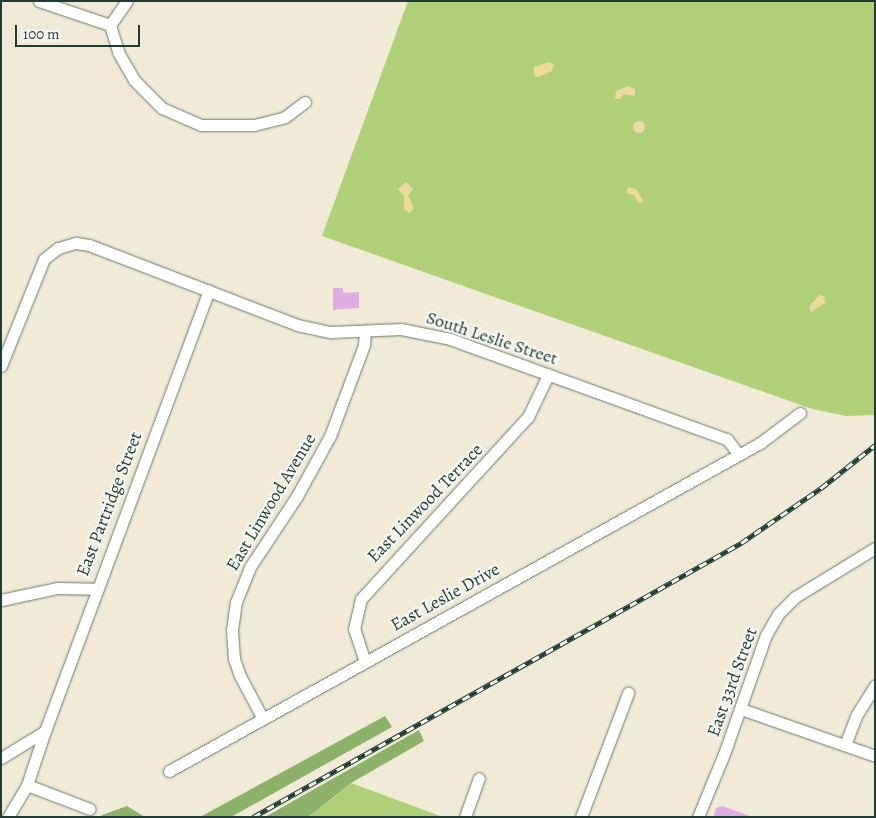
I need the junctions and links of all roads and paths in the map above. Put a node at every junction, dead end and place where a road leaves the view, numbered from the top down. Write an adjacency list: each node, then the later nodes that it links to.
1 (39, 1): 3 (street)
2 (127, 1): 3 (street)
3 (110, 25): 4 (street)
4 (305, 102)
5 (209, 291): 6 (street, South Leslie Street); 7 (street, South Leslie Street); 13 (street, East Partridge Street)
6 (365, 331): 9 (street, South Leslie Street); 19 (street, East Linwood Avenue)
7 (6, 339): 8 (street)
8 (1, 366)
9 (548, 374): 11 (street, South Leslie Street); 15 (street, East Linwood Terrace)
10 (800, 413): 11 (street, East Leslie Drive)
11 (739, 455): 15 (street, East Leslie Drive)
12 (874, 549): 18 (street, East 33rd Street)
13 (96, 589): 14 (street); 20 (street, East Partridge Street)
14 (1, 600)
15 (365, 662): 19 (street, East Leslie Drive)
16 (875, 686): 21 (street)
17 (628, 693): 30 (street)
18 (741, 709): 21 (street); 31 (street, East 33rd Street)
19 (263, 719): 24 (street, East Leslie Drive)
20 (45, 731): 23 (street); 26 (street, East Partridge Street)
21 (845, 745): 22 (street)
22 (875, 756)
23 (1, 758)
24 (169, 771)
25 (479, 778): 28 (street)
26 (27, 785): 27 (street); 29 (street, East Partridge Street)
27 (90, 808)
28 (467, 816)
29 (8, 817)
30 (581, 817)
31 (698, 817)

